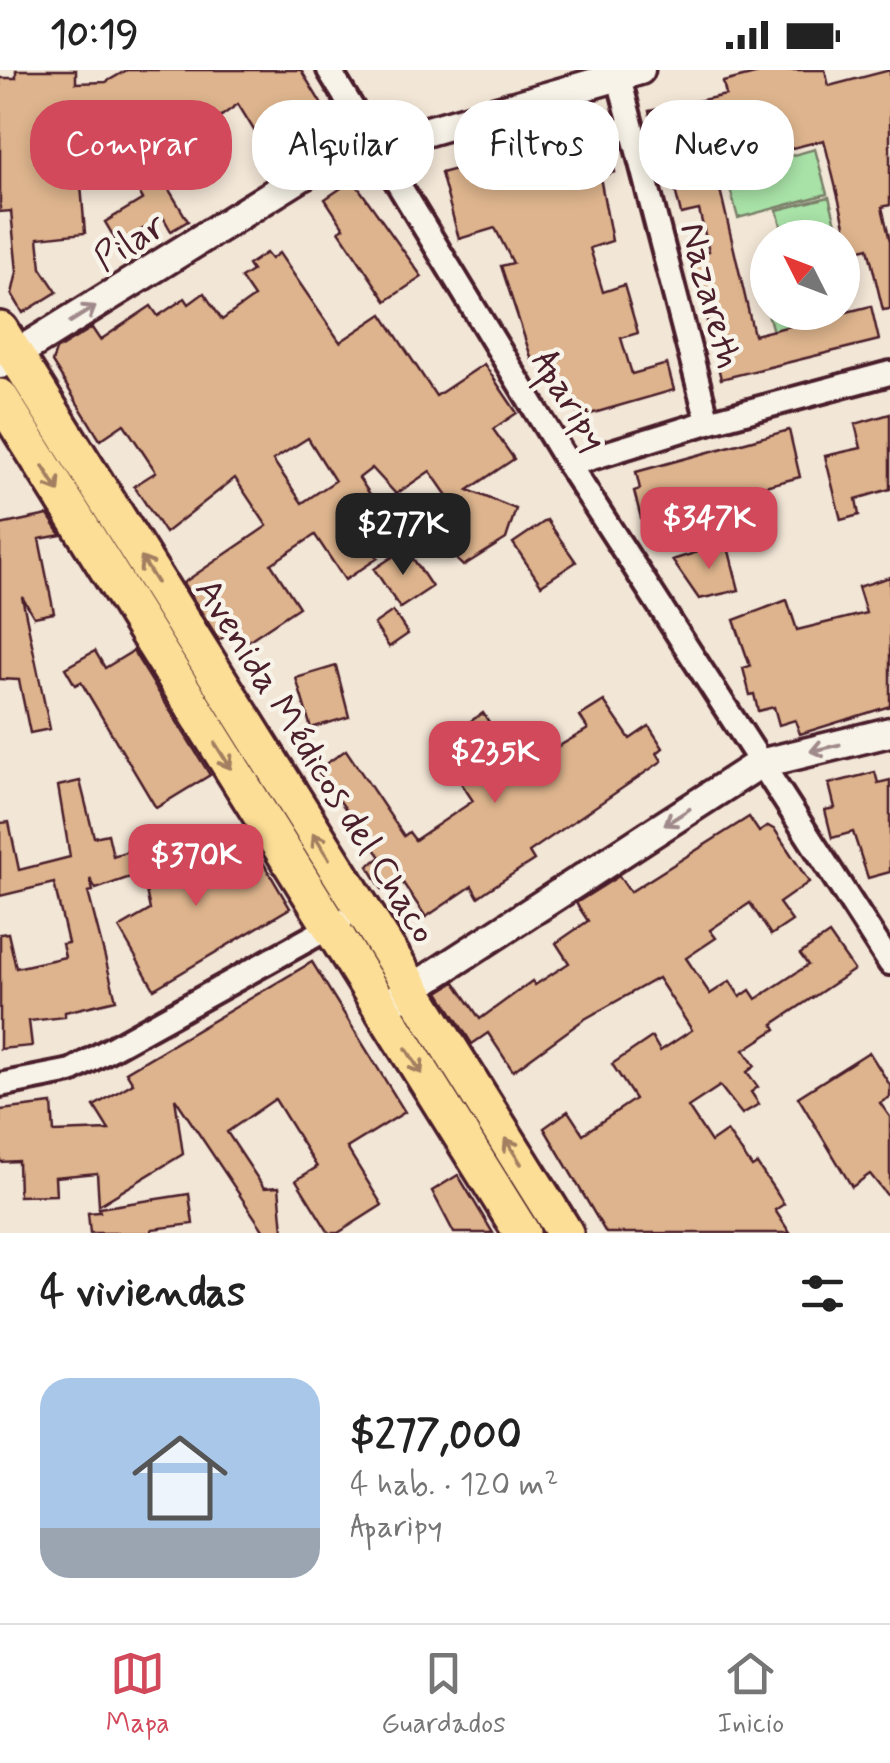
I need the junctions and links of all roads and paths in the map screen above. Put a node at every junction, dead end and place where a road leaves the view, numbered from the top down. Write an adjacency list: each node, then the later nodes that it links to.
1 (329, 70): 3 (street, Aparipy)
2 (625, 72): 4 (street, Pilar); 10 (street, Nazareth)
3 (348, 100)
4 (434, 129)
5 (278, 190): 7 (street, Pilar, one-way to 5)
6 (403, 190): 11 (street, Aparipy)
7 (5, 350): 14 (main road, Avenida Médicos del Chaco, one-way to 7)
8 (890, 373): 10 (street)
9 (0, 396): 15 (main road, Avenida Médicos del Chaco, one-way to 15)
10 (708, 422): 11 (street)
11 (569, 465): 13 (street, Aparipy)
12 (890, 732): 13 (street, one-way to 13)
13 (759, 764): 16 (street, Aparipy); 17 (street, one-way to 17)
14 (359, 906): 15 (street); 17 (main road, Avenida Médicos del Chaco)
15 (330, 929): 17 (main road, Avenida Médicos del Chaco); 18 (street)
16 (890, 963)
17 (396, 1000): 19 (main road, Avenida Médicos del Chaco, one-way to 19); 20 (main road, Avenida Médicos del Chaco, one-way to 17)
18 (0, 1085)
19 (522, 1233)
20 (565, 1233)

